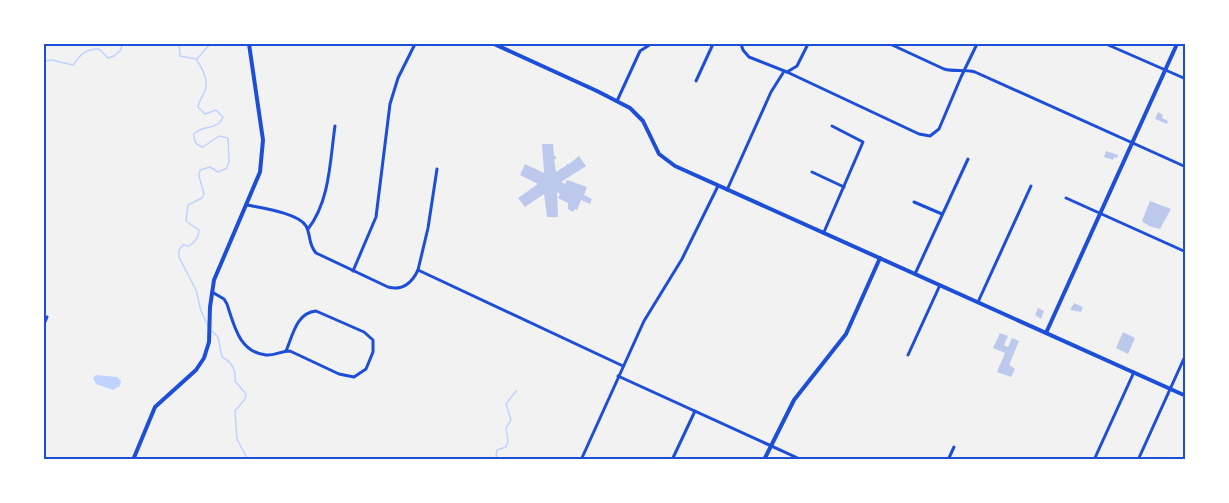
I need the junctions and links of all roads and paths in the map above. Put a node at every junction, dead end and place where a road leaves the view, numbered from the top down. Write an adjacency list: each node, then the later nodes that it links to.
1 (249, 44): 31 (street)
2 (415, 44): 39 (street)
3 (494, 44): 17 (street)
4 (651, 44): 17 (street)
5 (713, 44): 16 (street)
6 (741, 44): 14 (street)
7 (808, 44): 14 (street)
8 (890, 44): 12 (street)
9 (977, 44): 12 (street)
10 (1106, 44): 13 (street)
11 (1177, 44): 13 (street)
12 (965, 69): 14 (street); 20 (street)
13 (1165, 70): 15 (street); 20 (street)
14 (785, 73): 28 (street)
15 (1185, 79)
16 (696, 81)
17 (617, 101): 25 (street)
18 (335, 126): 34 (street)
19 (832, 126): 27 (street)
20 (1132, 143): 22 (street); 32 (street)
21 (968, 159): 33 (street)
22 (1185, 167)
23 (436, 169): 38 (street)
24 (812, 172): 27 (street)
25 (718, 186): 28 (street); 50 (street)
26 (1031, 186): 43 (street)
27 (844, 187): 35 (street)
28 (727, 190): 35 (street)
29 (1066, 198): 32 (street)
30 (914, 202): 33 (street)
31 (247, 205): 34 (street); 42 (street)
32 (1100, 213): 36 (street); 46 (street)
33 (942, 214): 40 (street)
34 (308, 229): 39 (street)
35 (824, 232): 37 (street)
36 (1185, 252)
37 (880, 258): 40 (street); 56 (street)
38 (418, 270): 39 (street); 50 (street)
39 (353, 271)
40 (915, 274): 41 (street)
41 (940, 285): 43 (street); 49 (street)
42 (211, 292): 47 (street); 58 (street)
43 (978, 302): 46 (street)
44 (47, 317): 45 (street)
45 (44, 324)
46 (1047, 333): 51 (street)
47 (286, 351): 47 (street)
48 (1185, 354): 53 (street)
49 (908, 356)
50 (623, 366): 52 (street)
51 (1134, 372): 53 (street); 64 (street)
52 (618, 376): 55 (street); 59 (street)
53 (1170, 389): 54 (street); 65 (street)
54 (1185, 396)
55 (694, 411): 56 (street); 60 (street)
56 (771, 446): 61 (street); 62 (street)
57 (954, 447): 63 (street)
58 (133, 459)
59 (581, 459)
60 (672, 459)
61 (764, 459)
62 (802, 459)
63 (948, 459)
64 (1094, 459)
65 (1137, 459)

